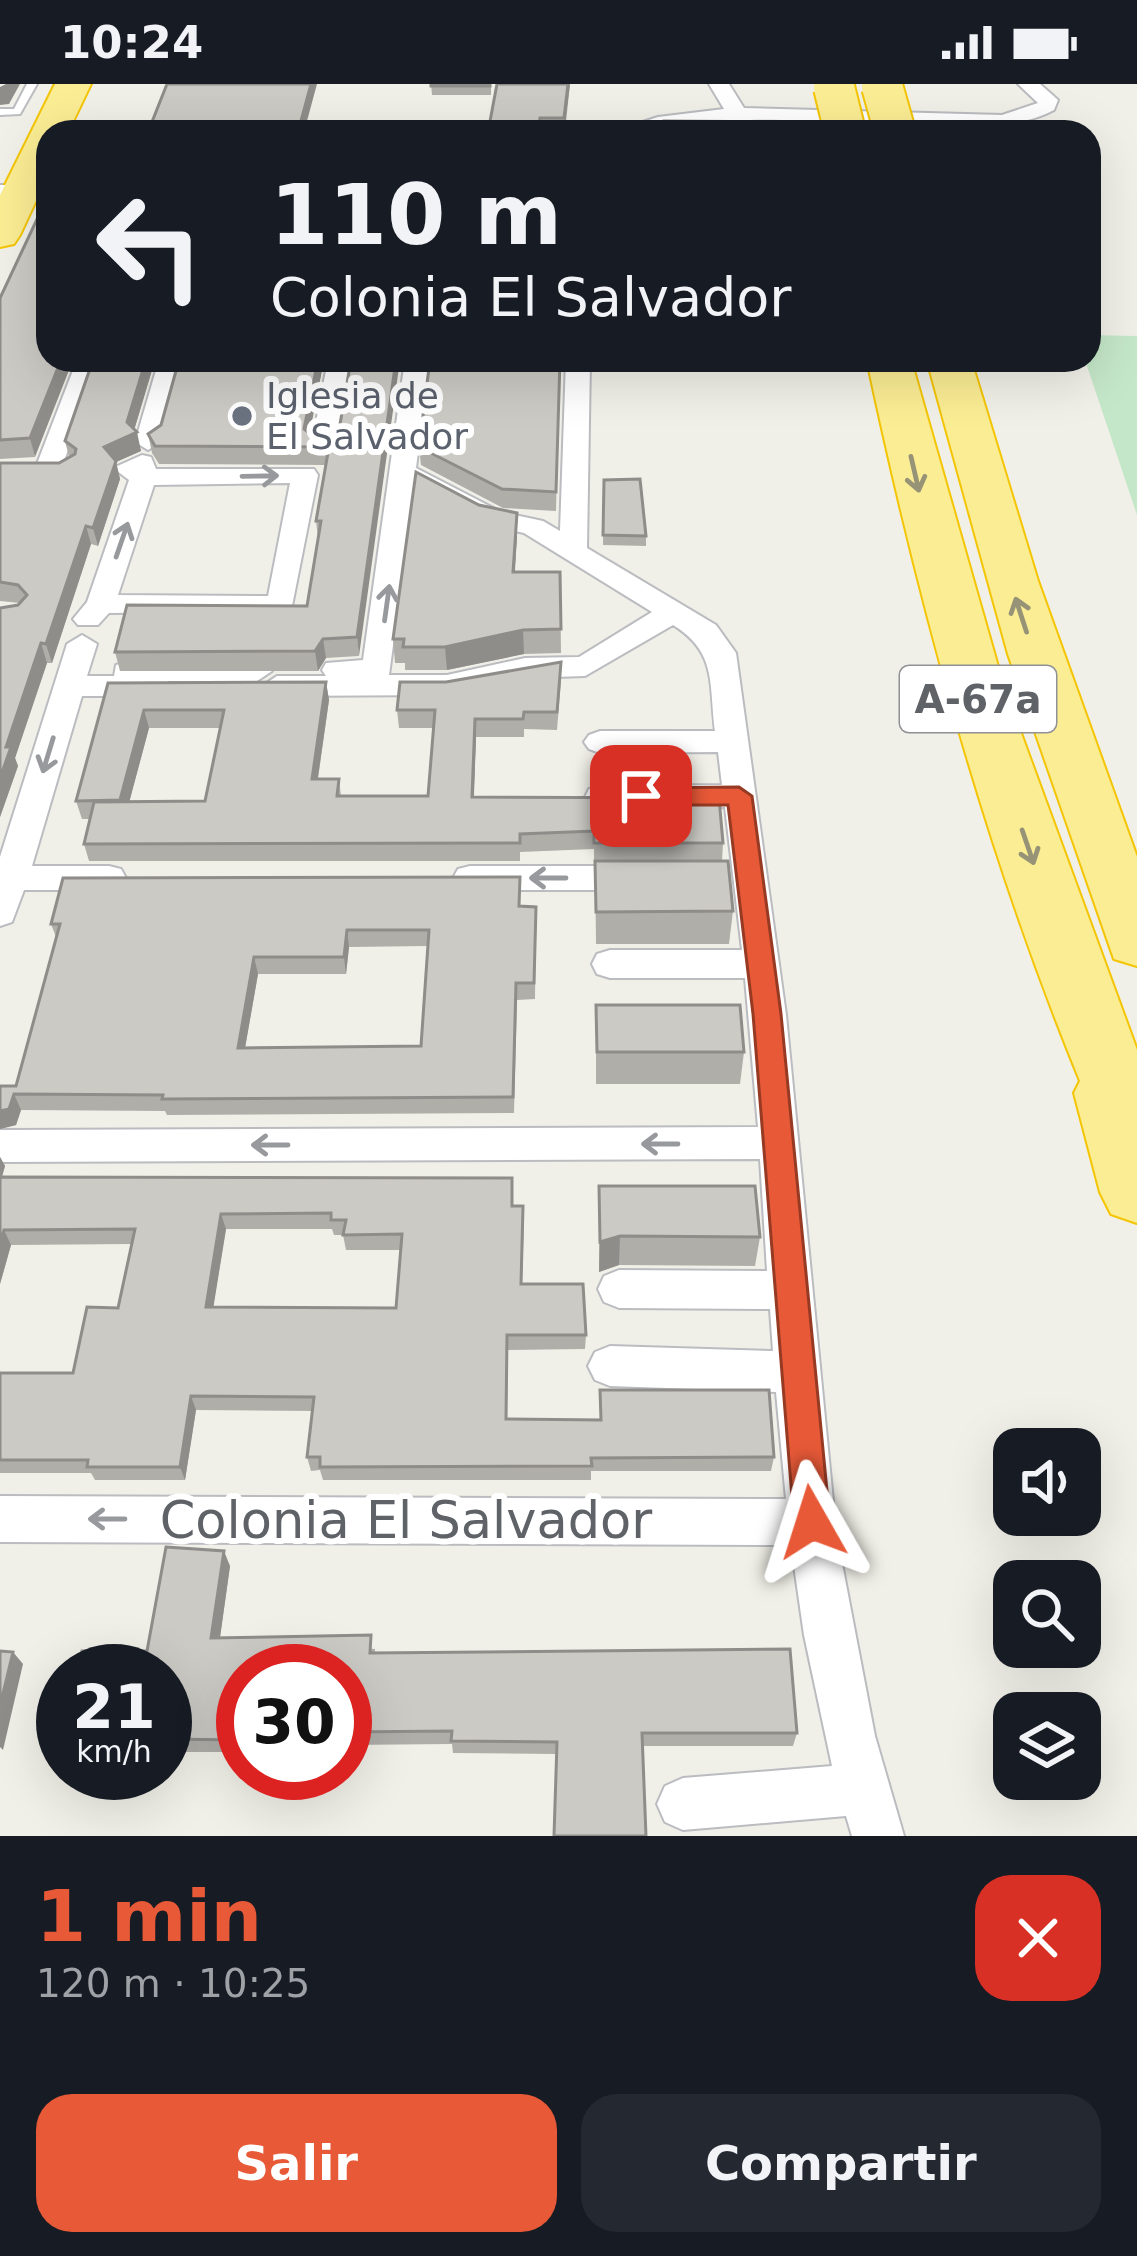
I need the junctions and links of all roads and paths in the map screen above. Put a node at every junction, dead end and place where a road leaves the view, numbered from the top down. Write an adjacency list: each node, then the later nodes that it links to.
1 (32, 84): 7 (lane)
2 (73, 84): 9 (highway)
3 (719, 84): 8 (street)
4 (1028, 84): 14 (street)
5 (882, 85): 12 (highway, bridge)
6 (834, 86): 11 (highway, bridge)
7 (0, 112)
8 (738, 115): 10 (street); 13 (street)
9 (56, 120)
10 (674, 120)
11 (841, 120)
12 (892, 120)
13 (959, 120)
14 (1004, 120)
15 (24, 191): 16 (highway)
16 (0, 235)
17 (85, 372): 26 (street)
18 (167, 372): 24 (street)
19 (338, 372): 25 (street)
20 (415, 372): 27 (street)
21 (578, 372): 28 (street)
22 (892, 372): 45 (highway, A-67a, one-way to 45)
23 (953, 372): 31 (highway, A-67a, one-way to 23)
24 (140, 462): 25 (street, one-way to 25); 30 (street, one-way to 24)
25 (319, 467): 30 (street)
26 (16, 470)
27 (399, 473): 28 (street); 30 (street, one-way to 27)
28 (573, 550): 29 (street)
29 (671, 613): 30 (street); 32 (street)
30 (83, 636): 37 (street, one-way to 37)
31 (1057, 727): 41 (highway); 42 (highway, A-67a)
32 (732, 741): 33 (street); 34 (street)
33 (600, 742)
34 (739, 796): 35 (street); 36 (street)
35 (601, 797)
36 (749, 877): 39 (street, one-way to 39); 44 (street)
37 (10, 878): 38 (street); 40 (street)
38 (149, 878)
39 (427, 878)
40 (0, 913)
41 (1137, 919)
42 (1137, 942)
43 (610, 964): 44 (street)
44 (760, 964): 47 (street)
45 (1091, 1031): 46 (highway, A-67a); 49 (highway)
46 (1137, 1130)
47 (777, 1143): 48 (street, one-way to 48); 51 (street)
48 (0, 1146)
49 (1137, 1192)
50 (619, 1289): 51 (street)
51 (788, 1290): 53 (street)
52 (610, 1366): 53 (street)
53 (796, 1372): 55 (street)
54 (0, 1519): 55 (street, Colonia El Salvador, one-way to 54)
55 (812, 1522): 57 (street)
56 (683, 1804): 57 (street)
57 (870, 1813)

